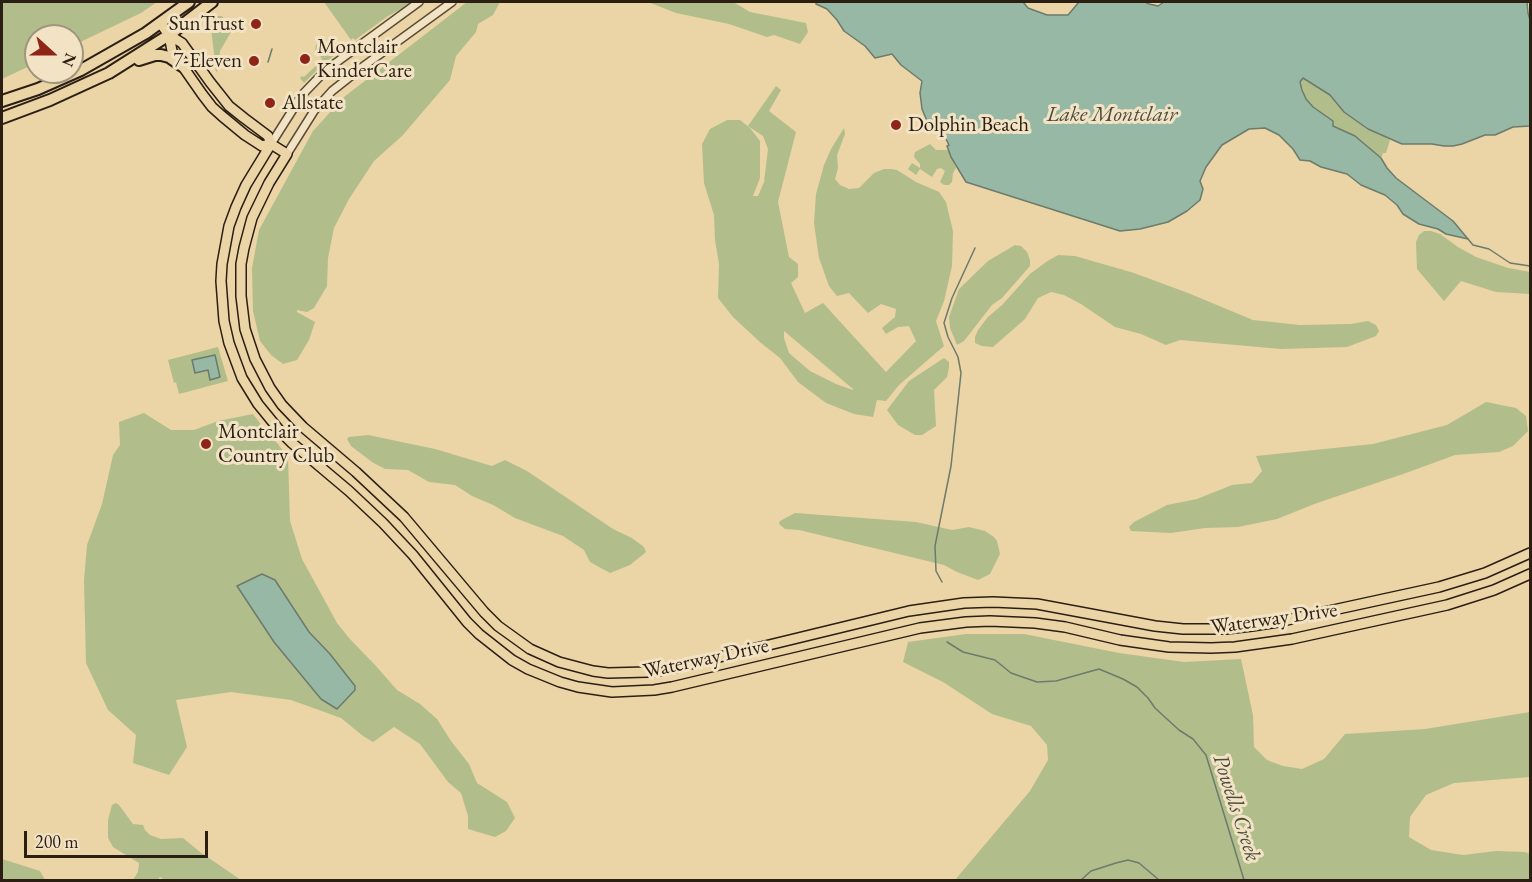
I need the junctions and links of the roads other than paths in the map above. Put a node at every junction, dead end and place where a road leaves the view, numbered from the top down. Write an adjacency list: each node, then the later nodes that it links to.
1 (189, 2): 5 (highway)
2 (212, 2): 6 (highway)
3 (419, 2): 11 (street, Waterway Drive)
4 (453, 2): 12 (street, Waterway Drive)
5 (161, 24): 6 (main road); 9 (highway)
6 (169, 35): 7 (highway); 8 (main road); 11 (main road)
7 (121, 66): 8 (highway); 10 (highway)
8 (182, 66): 11 (main road)
9 (2, 101)
10 (2, 118)
11 (271, 144): 12 (main road); 16 (main road, Waterway Drive)
12 (287, 154): 15 (main road, Waterway Drive)
13 (1530, 553): 15 (main road, Waterway Drive)
14 (1530, 574): 16 (main road, Waterway Drive)
15 (465, 589): 16 (main road)
16 (450, 601)

